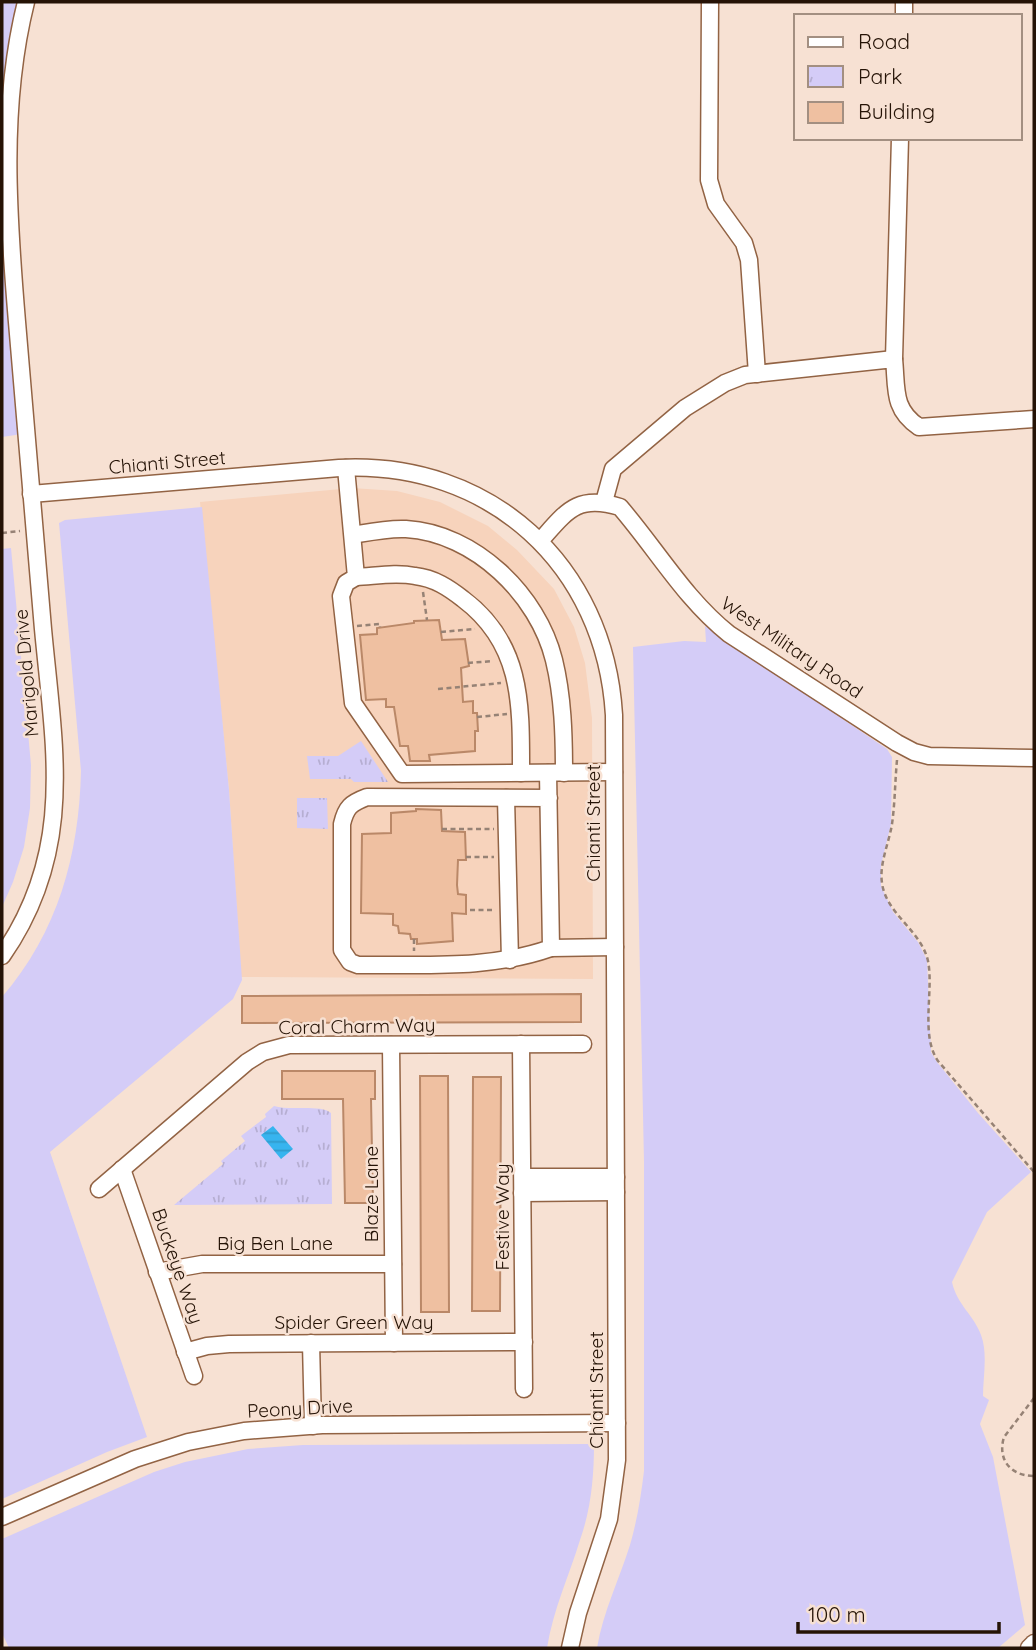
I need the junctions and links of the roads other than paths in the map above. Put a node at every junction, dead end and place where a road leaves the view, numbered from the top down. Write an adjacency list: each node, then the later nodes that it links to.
1 (26, 2): 8 (street, Marigold Drive)
2 (710, 2): 5 (street)
3 (900, 140): 4 (street)
4 (894, 359): 5 (street); 6 (street)
5 (757, 374): 9 (street)
6 (1034, 419)
7 (346, 468): 8 (street, Chianti Street); 10 (street); 11 (street, Chianti Street)
8 (31, 494): 21 (street, Marigold Drive)
9 (604, 502): 11 (street); 13 (street, West Military Road)
10 (353, 535): 12 (street); 16 (street)
11 (540, 541): 14 (street, Chianti Street)
12 (356, 577): 15 (street); 15 (street)
13 (1034, 758)
14 (614, 772): 16 (street); 19 (street, Chianti Street)
15 (521, 773): 16 (street)
16 (556, 773): 18 (street)
17 (506, 798): 18 (street); 22 (street); 22 (street)
18 (549, 798): 20 (street)
19 (615, 947): 20 (street); 27 (street, Chianti Street)
20 (551, 948): 22 (street)
21 (2, 956)
22 (510, 960)
23 (521, 1044): 24 (street, Coral Charm Way); 25 (street, Coral Charm Way); 28 (street, Festive Way)
24 (583, 1044)
25 (391, 1045): 26 (street, Coral Charm Way); 30 (street, Blaze Lane)
26 (122, 1169): 29 (street, Coral Charm Way); 31 (street, Buckeye Way)
27 (616, 1184): 28 (street); 38 (street, Chianti Street)
28 (523, 1185): 32 (street, Festive Way)
29 (99, 1189)
30 (393, 1264): 31 (street, Big Ben Lane); 34 (street, Blaze Lane)
31 (157, 1272): 35 (street, Buckeye Way)
32 (524, 1342): 34 (street, Spider Green Way); 37 (street, Festive Way)
33 (311, 1343): 34 (street, Spider Green Way); 35 (street, Spider Green Way); 39 (street)
34 (394, 1343)
35 (185, 1352): 36 (street, Buckeye Way)
36 (194, 1376)
37 (524, 1390)
38 (617, 1423): 39 (street, Peony Drive); 42 (street, Chianti Street)
39 (313, 1426): 40 (street, Peony Drive)
40 (2, 1517)
41 (1034, 1643): 43 (street)
42 (570, 1648)
43 (1029, 1648)

